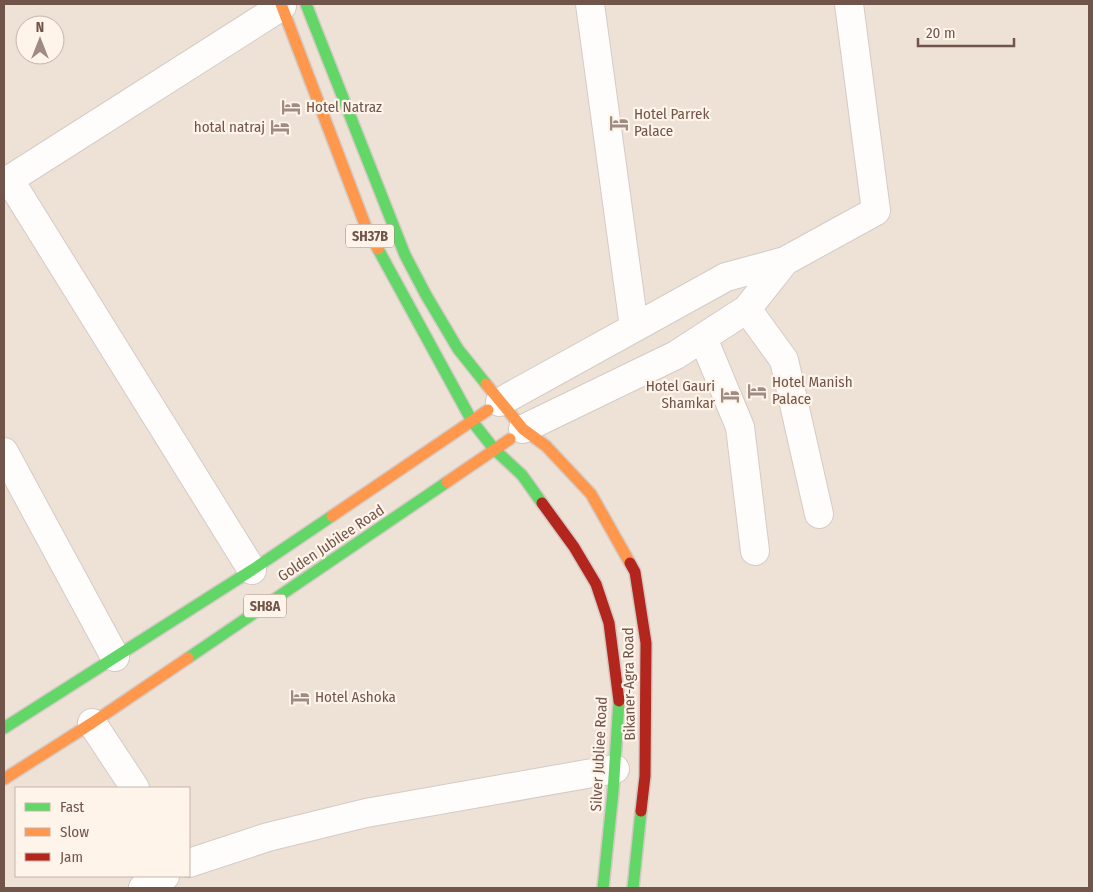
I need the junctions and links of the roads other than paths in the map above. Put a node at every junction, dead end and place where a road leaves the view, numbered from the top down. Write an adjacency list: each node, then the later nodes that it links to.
1 (590, 4): 7 (street)
2 (849, 4): 5 (street)
3 (290, 5): 4 (street); 9 (main road, SH37B); 10 (main road, SH37B)
4 (6, 181): 16 (street)
5 (785, 261): 6 (street); 7 (street)
6 (747, 309): 8 (street); 14 (street)
7 (634, 327): 9 (street)
8 (703, 338): 11 (street); 15 (street)
9 (500, 402): 10 (main road, SH8A); 11 (main road, SH37B)
10 (472, 421): 12 (main road, SH37B); 16 (main road, SH8A)
11 (523, 429): 12 (main road, Golden Jubilee Road / SH8A); 27 (main road, Bikaner-Agra Road)
12 (494, 449): 18 (main road, Golden Jubilee Road / SH8A); 20 (main road, Silver Jubliee Road)
13 (4, 452): 17 (street)
14 (819, 514)
15 (755, 551)
16 (252, 570): 17 (main road, SH8A)
17 (115, 657): 19 (main road, SH8A)
18 (92, 723): 21 (main road, Golden Jubilee Road / SH8A); 22 (street)
19 (4, 728)
20 (615, 769): 23 (street); 26 (main road, Silver Jubliee Road)
21 (4, 778)
22 (134, 787)
23 (190, 863)
24 (162, 877): 25 (street)
25 (143, 888)
26 (604, 888)
27 (633, 888)

